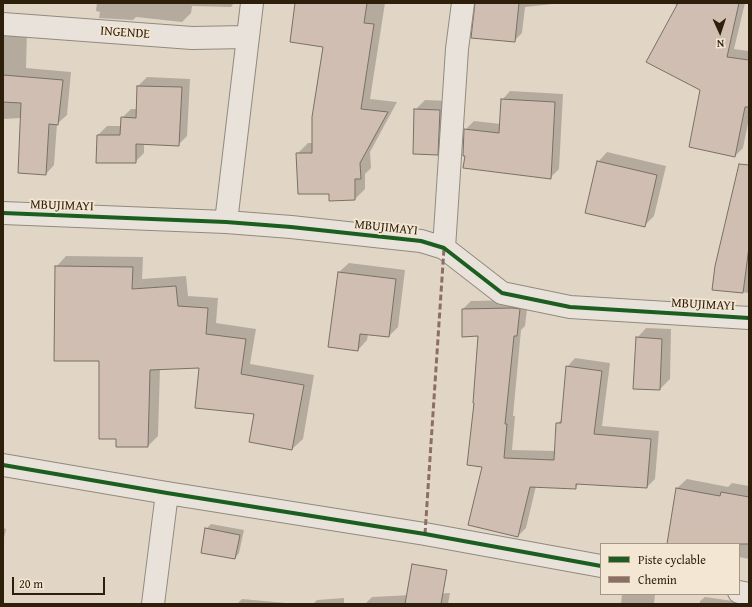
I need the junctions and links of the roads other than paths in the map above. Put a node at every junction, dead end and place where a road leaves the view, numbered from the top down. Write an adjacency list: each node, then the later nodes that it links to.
1 (252, 3): 4 (street)
2 (463, 3): 7 (street)
3 (3, 24): 4 (street, INGENDE)
4 (247, 38): 6 (street)
5 (3, 213): 6 (street, MBUJIMAYI)
6 (226, 222): 7 (street, MBUJIMAYI)
7 (444, 248): 8 (street, MBUJIMAYI)
8 (749, 318)
9 (3, 465): 10 (street)
10 (167, 494): 11 (street); 12 (street)
11 (600, 566)
12 (153, 604)

